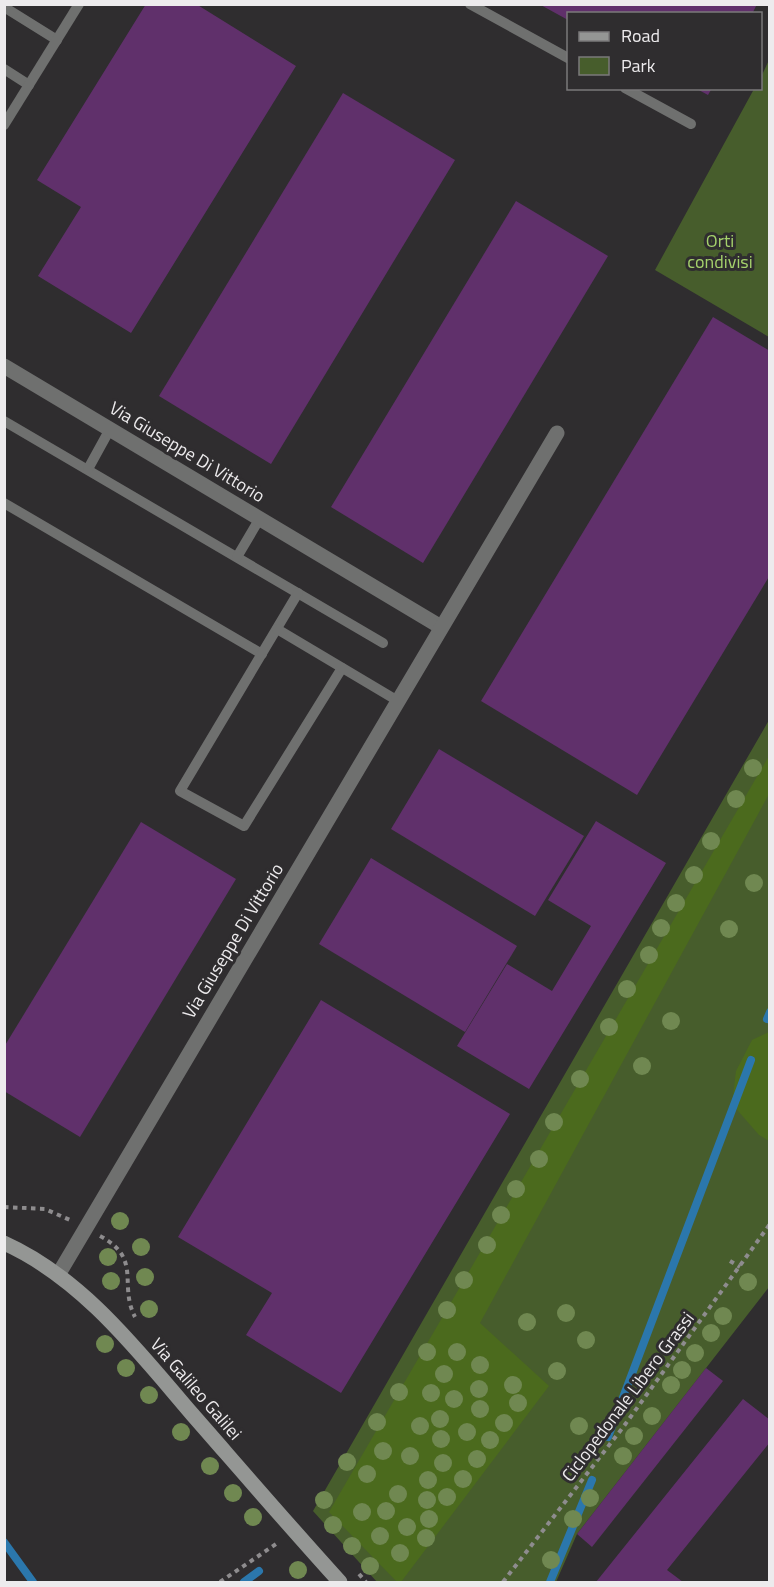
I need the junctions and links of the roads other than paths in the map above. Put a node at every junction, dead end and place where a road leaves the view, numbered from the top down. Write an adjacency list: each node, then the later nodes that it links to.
1 (79, 4): 4 (lane)
2 (470, 4): 5 (lane)
3 (4, 7): 4 (lane)
4 (57, 40): 7 (lane)
5 (567, 57)
6 (4, 69): 7 (lane)
7 (29, 84): 10 (lane)
8 (629, 90): 9 (lane)
9 (692, 124)
10 (4, 125)
11 (4, 366): 13 (street, Via Giuseppe Di Vittorio)
12 (4, 421): 15 (lane)
13 (110, 429): 15 (lane); 17 (street, Via Giuseppe Di Vittorio)
14 (558, 433): 20 (street, Via Giuseppe Di Vittorio)
15 (88, 469): 18 (lane)
16 (4, 503): 23 (lane)
17 (260, 518): 18 (lane); 20 (street, Via Giuseppe Di Vittorio)
18 (237, 557): 19 (lane)
19 (298, 593): 21 (lane); 22 (lane)
20 (441, 627): 25 (street, Via Giuseppe Di Vittorio)
21 (277, 629): 23 (lane); 24 (lane)
22 (383, 643)
23 (262, 654): 24 (lane)
24 (342, 668): 25 (lane)
25 (398, 701): 27 (street, Via Giuseppe Di Vittorio)
26 (4, 1243): 27 (street, Via Galileo Galilei)
27 (58, 1275): 28 (street, Via Galileo Galilei)
28 (340, 1582)

